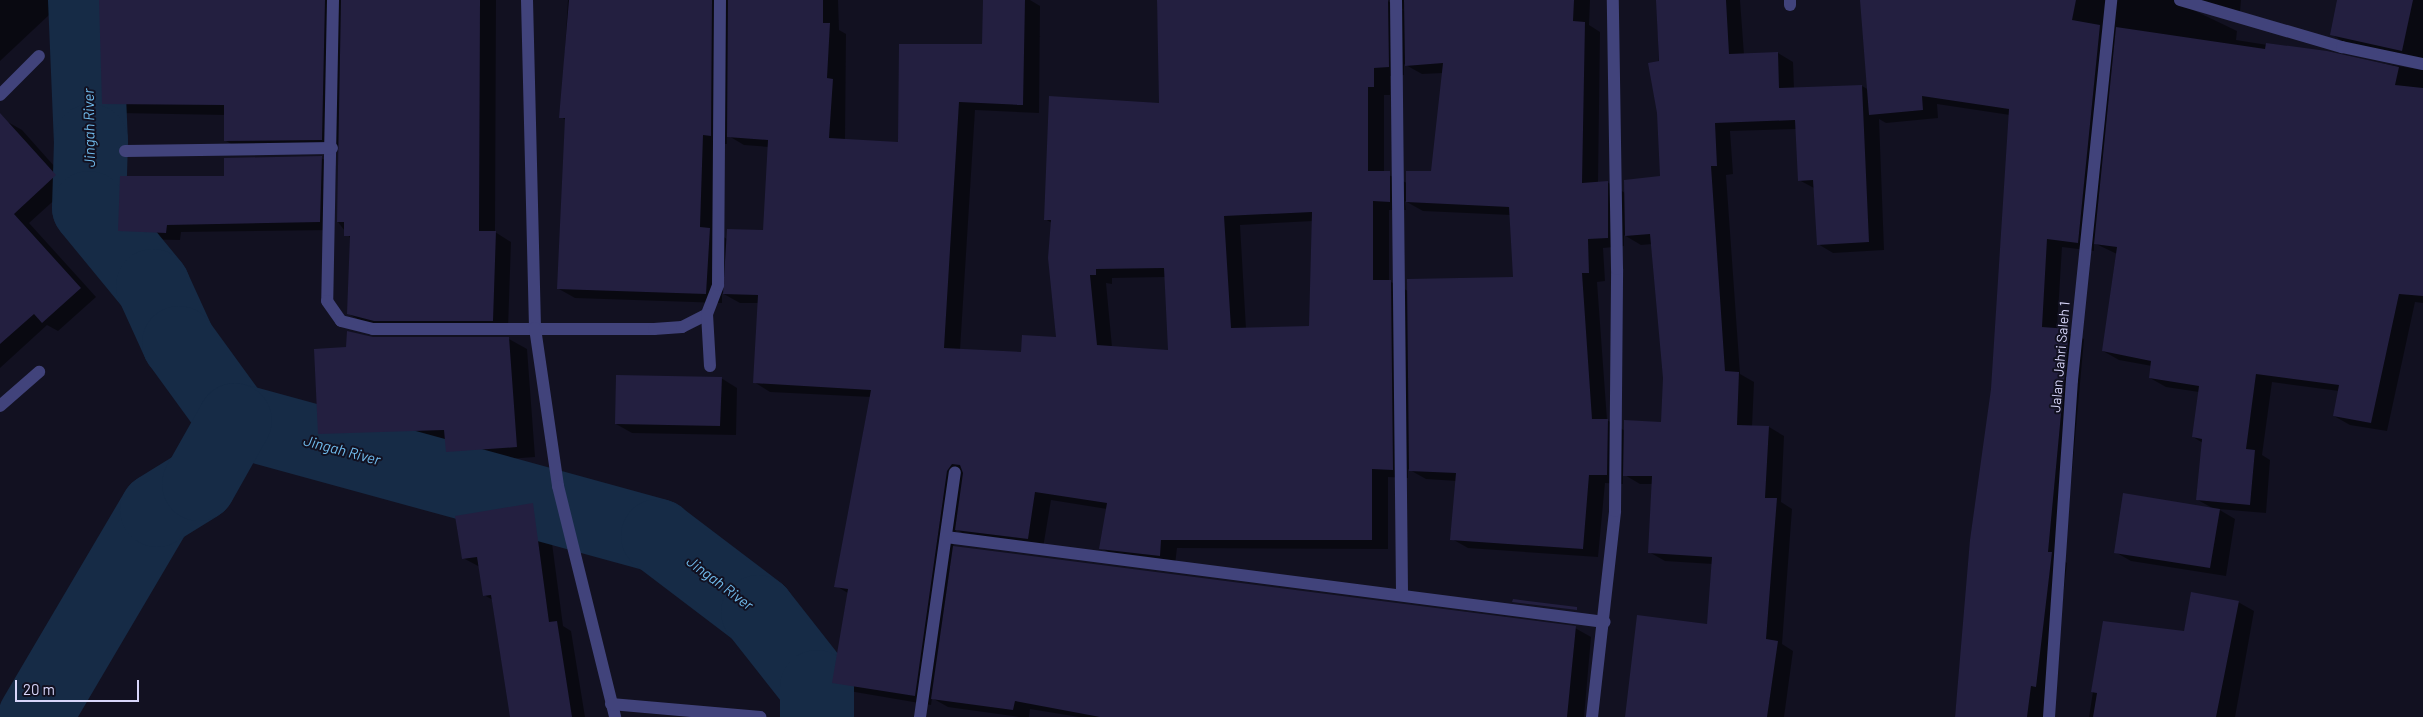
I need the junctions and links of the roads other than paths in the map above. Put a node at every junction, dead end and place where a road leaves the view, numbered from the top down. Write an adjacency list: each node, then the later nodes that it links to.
1 (333, 0): 11 (street)
2 (527, 0): 14 (street)
3 (720, 0): 13 (street)
4 (1396, 0): 20 (street)
5 (1613, 0): 21 (street)
6 (2111, 0): 26 (street, Jalan Jahri Saleh 1)
7 (2180, 0): 9 (street)
8 (40, 56): 10 (street)
9 (2423, 64)
10 (0, 95)
11 (332, 148): 12 (street); 14 (street)
12 (125, 151)
13 (707, 314): 14 (street); 15 (street)
14 (535, 328): 22 (street)
15 (710, 366)
16 (39, 372): 17 (street)
17 (0, 406)
18 (955, 472): 19 (street)
19 (946, 537): 20 (street); 24 (street)
20 (1402, 592): 21 (street)
21 (1605, 622): 25 (street)
22 (613, 711): 23 (street)
23 (760, 717)
24 (920, 717)
25 (1592, 717)
26 (2049, 717)

